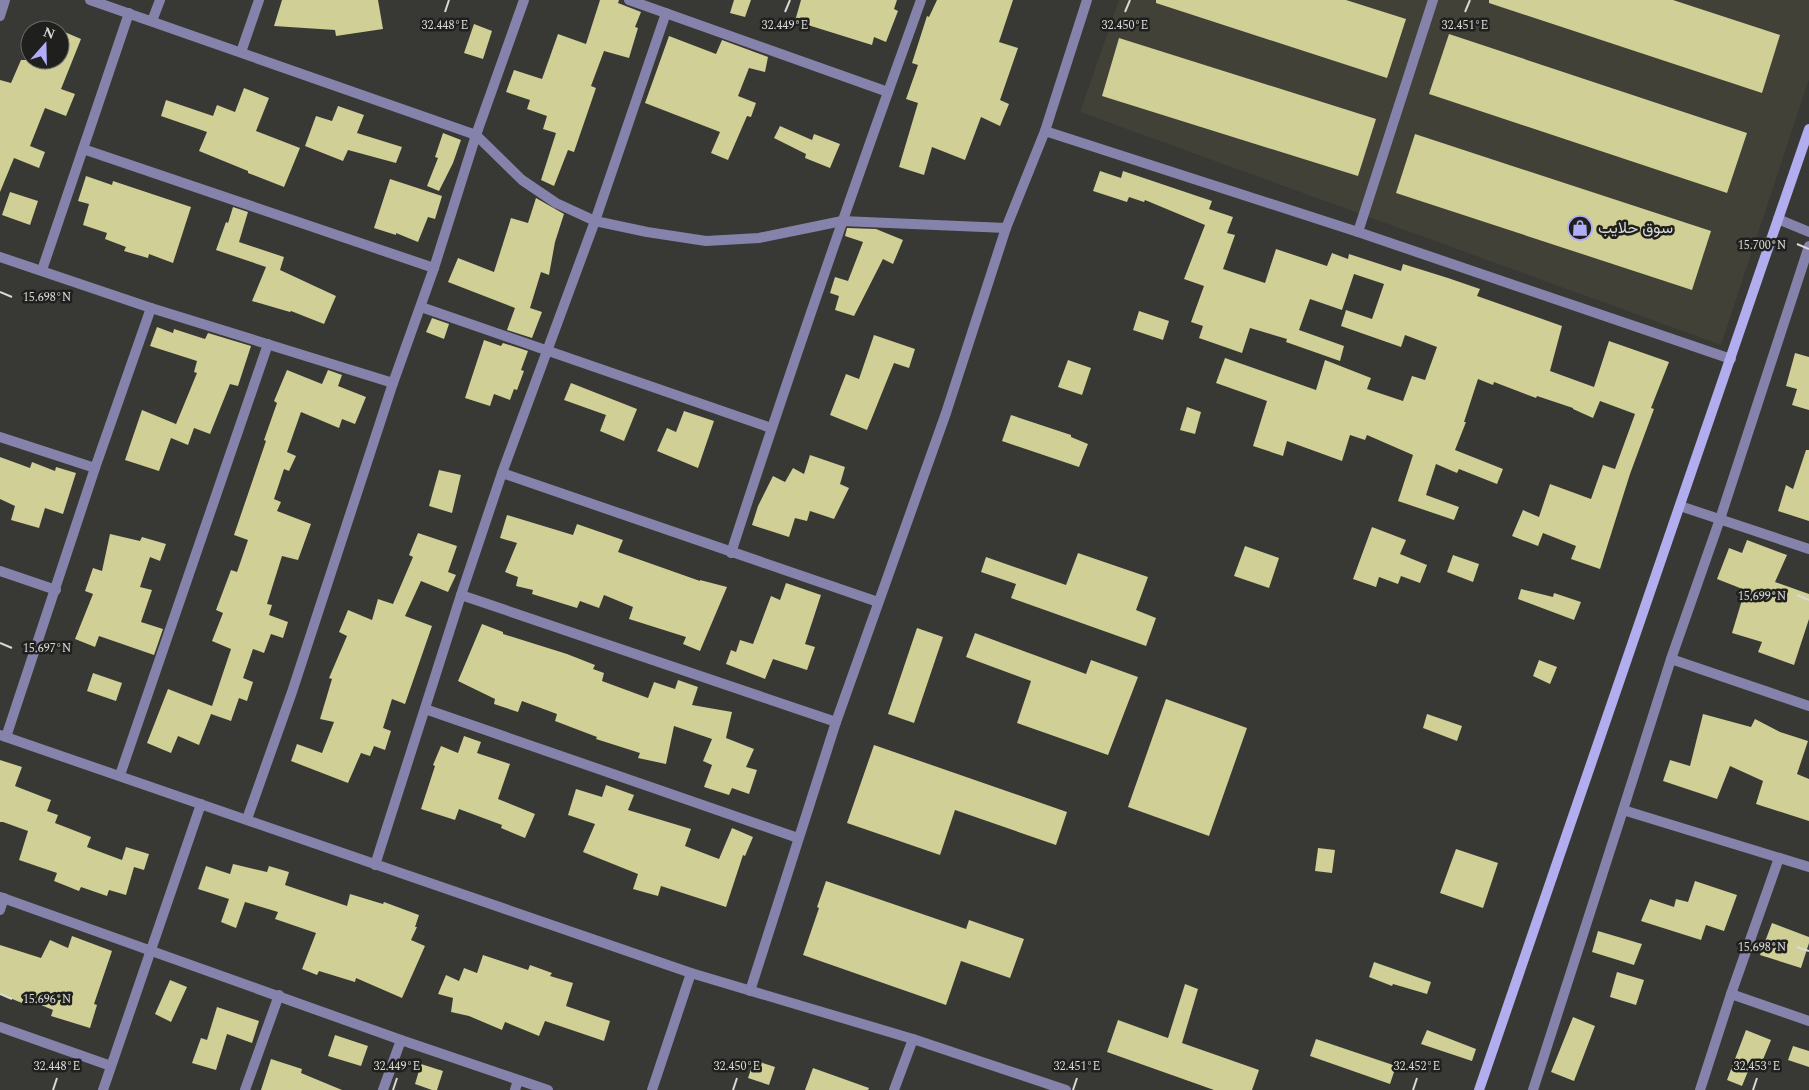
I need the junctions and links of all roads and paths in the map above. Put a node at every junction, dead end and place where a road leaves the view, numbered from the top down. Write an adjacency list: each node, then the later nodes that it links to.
1 (5, 0): 12 (street)
2 (90, 0): 11 (street)
3 (160, 0): 13 (street)
4 (259, 0): 14 (street)
5 (524, 0): 18 (street)
6 (629, 0): 10 (street)
7 (921, 0): 15 (street)
8 (1087, 0): 17 (street)
9 (1433, 0): 24 (street)
10 (666, 12): 15 (street); 21 (street)
11 (129, 14): 13 (street); 19 (street)
12 (0, 16)
13 (152, 21): 14 (street)
14 (241, 52): 18 (street)
15 (888, 92): 22 (street)
16 (1809, 129): 20 (street)
17 (1045, 131): 23 (street); 24 (street)
18 (476, 135): 21 (street); 28 (street)
19 (84, 149): 28 (street); 29 (street)
20 (1778, 219): 25 (street); 34 (street)
21 (595, 221): 22 (street); 33 (street)
22 (842, 221): 23 (street); 36 (street)
23 (1006, 228): 47 (street)
24 (1358, 232): 34 (street)
25 (1809, 232)
26 (1809, 246): 41 (street)
27 (0, 257): 29 (street)
28 (434, 268): 30 (street)
29 (42, 270): 31 (street)
30 (421, 307): 33 (street); 35 (street)
31 (151, 308): 32 (street); 38 (street)
32 (268, 344): 35 (street); 53 (street)
33 (547, 352): 36 (street); 39 (street)
34 (1731, 359): 40 (street)
35 (393, 383): 56 (street)
36 (771, 428): 43 (street)
37 (0, 437): 38 (street)
38 (94, 468): 45 (street)
39 (502, 473): 43 (street); 46 (street)
40 (1680, 506): 41 (street); 83 (street)
41 (1720, 519): 42 (street); 48 (street)
42 (1809, 548)
43 (730, 553): 47 (street)
44 (0, 571): 45 (street)
45 (56, 590): 52 (street)
46 (461, 595): 50 (street); 51 (street)
47 (878, 602): 51 (street)
48 (1671, 659): 49 (street); 55 (street)
49 (1809, 706)
50 (425, 708): 57 (street); 59 (street)
51 (836, 722): 57 (street)
52 (3, 736): 53 (street)
53 (120, 775): 54 (street)
54 (202, 804): 56 (street); 63 (street)
55 (1623, 810): 58 (street); 84 (street)
56 (247, 819): 59 (street)
57 (798, 838): 65 (street)
58 (1779, 858): 60 (street); 66 (street)
59 (375, 865): 64 (street)
60 (1809, 867)
61 (2, 898): 62 (street); 63 (street)
62 (0, 910)
63 (151, 950): 67 (street); 72 (street)
64 (691, 973): 65 (street); 80 (street)
65 (750, 991): 70 (street)
66 (1731, 994): 68 (street); 85 (street)
67 (278, 995): 71 (street); 76 (street)
68 (1809, 1021)
69 (0, 1027): 72 (street)
70 (913, 1039): 74 (street); 81 (street)
71 (401, 1040): 73 (street); 77 (street)
72 (111, 1066): 75 (street)
73 (518, 1080): 78 (street); 79 (street)
74 (1036, 1085): 82 (street)
75 (103, 1090)
76 (245, 1090)
77 (384, 1090)
78 (515, 1090)
79 (548, 1090)
80 (652, 1090)
81 (894, 1090)
82 (1066, 1090)
83 (1479, 1090)
84 (1533, 1090)
85 (1700, 1090)

